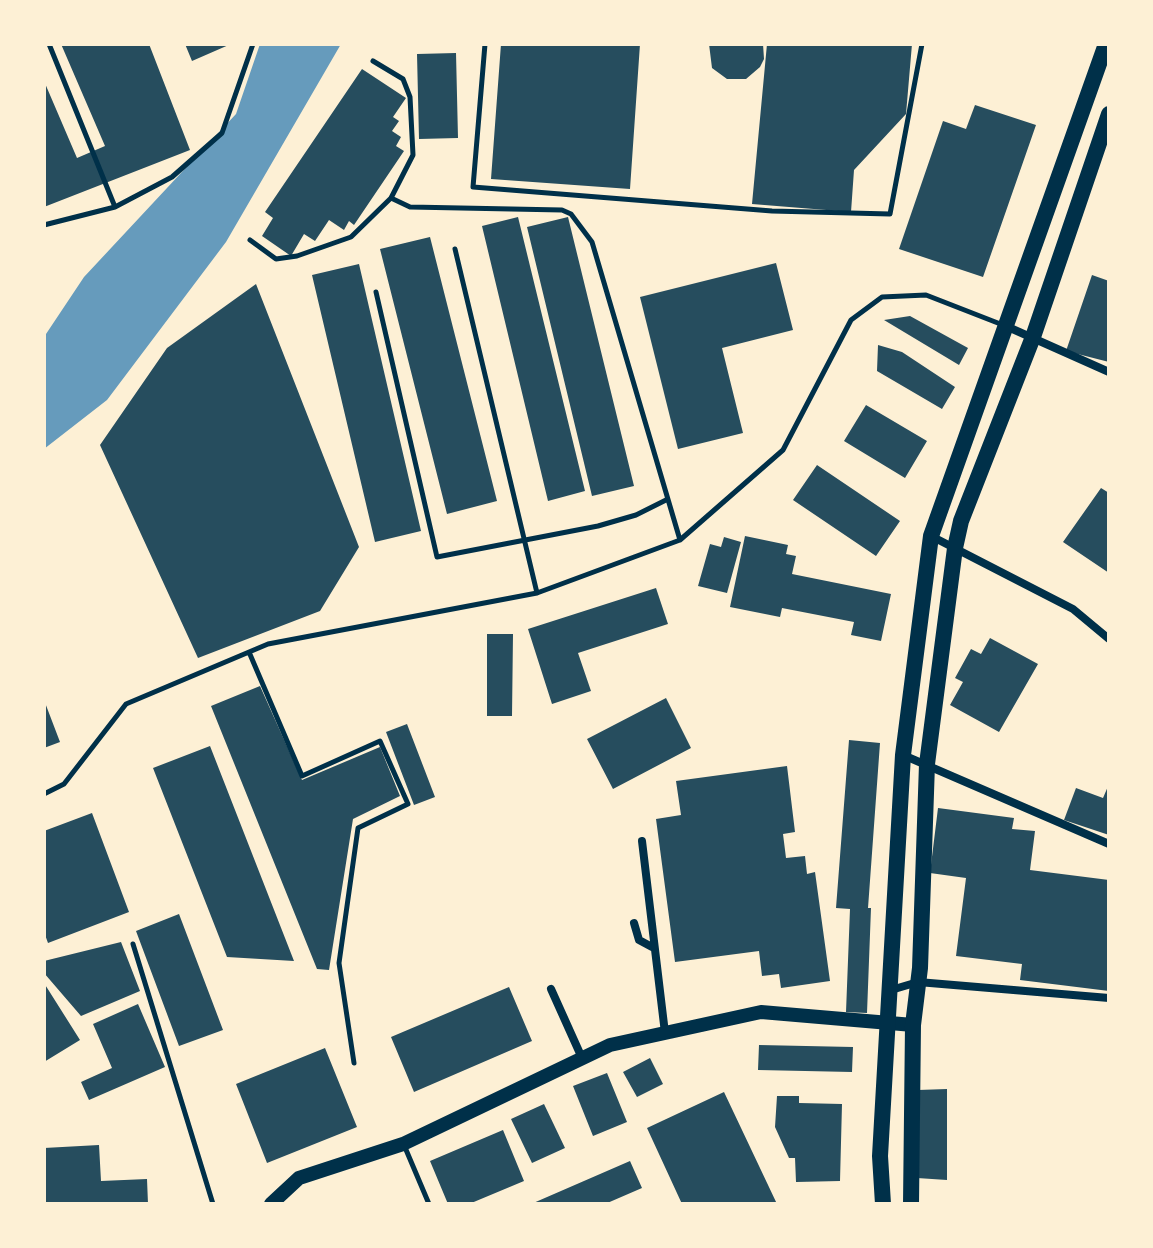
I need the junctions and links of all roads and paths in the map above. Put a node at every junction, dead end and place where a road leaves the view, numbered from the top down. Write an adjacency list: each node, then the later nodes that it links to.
1 (49, 44): 9 (lane)
2 (253, 44): 9 (lane)
3 (485, 44): 4 (lane)
4 (922, 44)
5 (1106, 44): 14 (main road)
6 (373, 61): 8 (lane)
7 (1109, 114): 15 (main road)
8 (391, 198): 11 (lane); 17 (lane)
9 (115, 207): 10 (lane)
10 (44, 225)
11 (250, 240)
12 (455, 249): 19 (lane)
13 (376, 292): 19 (lane)
14 (1008, 327): 15 (street); 18 (main road); 20 (lane)
15 (1032, 340): 16 (street); 21 (main road)
16 (1109, 372)
17 (666, 500): 19 (lane); 20 (lane)
18 (931, 536): 21 (street); 25 (main road)
19 (521, 539): 22 (lane)
20 (680, 540): 22 (lane)
21 (955, 548): 23 (street); 26 (main road)
22 (537, 593): 24 (lane)
23 (1109, 639)
24 (249, 652): 27 (lane); 41 (lane)
25 (903, 755): 26 (street); 35 (main road)
26 (927, 764): 29 (street); 33 (main road)
27 (44, 794)
28 (642, 841): 32 (street)
29 (1109, 844)
30 (634, 923): 32 (street)
31 (133, 944): 43 (lane)
32 (652, 947): 39 (street)
33 (919, 975): 35 (street); 36 (street); 38 (main road)
34 (551, 989): 40 (street)
35 (891, 990): 37 (main road)
36 (1109, 998)
37 (889, 1023): 38 (street); 39 (street); 46 (main road)
38 (913, 1025): 47 (main road)
39 (665, 1033): 40 (street)
40 (582, 1058): 42 (street)
41 (354, 1063)
42 (403, 1144): 44 (street); 45 (lane)
43 (213, 1204)
44 (271, 1204)
45 (429, 1204)
46 (883, 1204)
47 (911, 1204)

